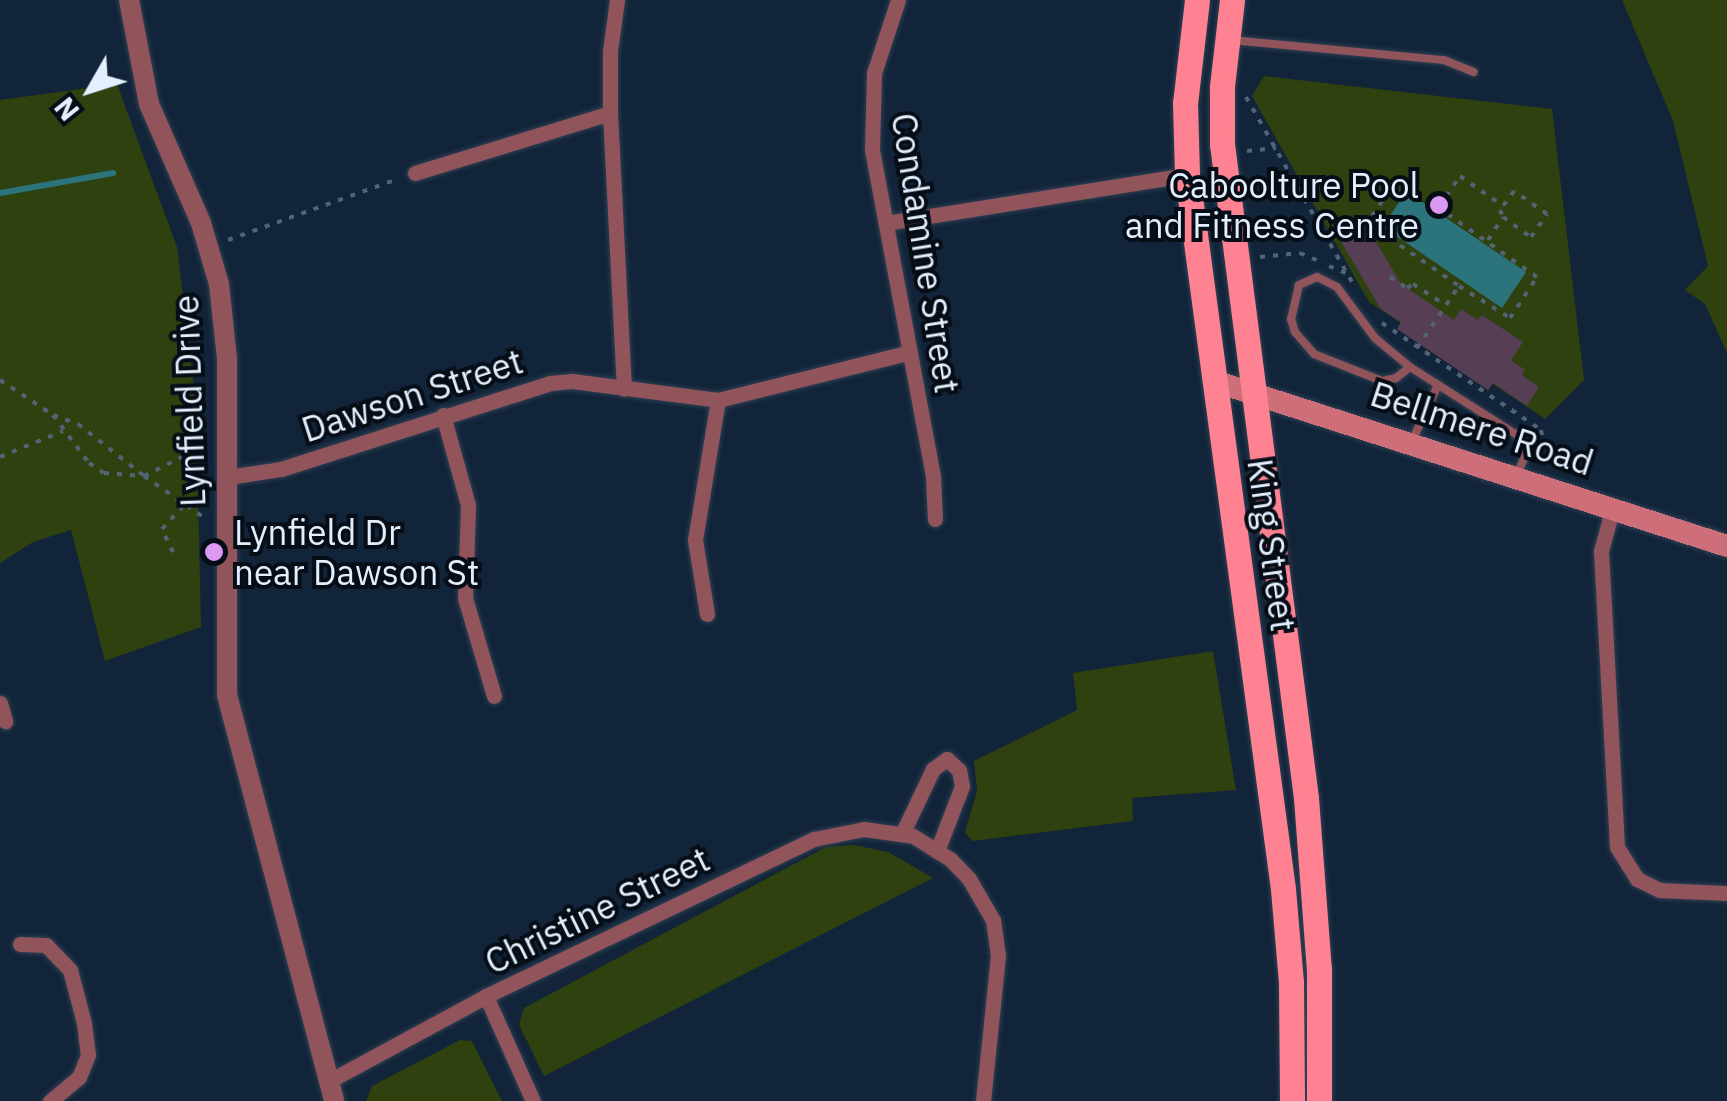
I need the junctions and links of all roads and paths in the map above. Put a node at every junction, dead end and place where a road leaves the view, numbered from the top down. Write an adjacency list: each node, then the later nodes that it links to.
1 (128, 0): 19 (street, Lynfield Drive)
2 (617, 0): 9 (street)
3 (898, 0): 17 (street, Condamine Street)
4 (1197, 0): 13 (main road, King Street)
5 (1232, 0): 6 (main road, King Street)
6 (1226, 40): 7 (lane); 34 (main road, King Street)
7 (1474, 72)
8 (1246, 97): 10 (path)
9 (610, 114): 12 (street); 33 (street)
10 (1276, 148): 11 (path); 21 (path)
11 (1247, 151)
12 (415, 173): 19 (path)
13 (1187, 176): 17 (street); 31 (main road, King Street)
14 (1503, 206): 15 (path); 16 (path); 16 (path)
15 (1439, 207): 18 (path); 23 (path)
16 (1503, 218): 18 (path)
17 (886, 223): 28 (street, Condamine Street)
18 (1488, 240): 23 (path)
19 (209, 247): 39 (street, Lynfield Drive)
20 (1260, 257): 21 (path)
21 (1348, 274): 24 (path)
22 (1390, 277): 25 (path)
23 (1459, 286): 25 (path)
24 (1356, 288)
25 (1446, 305): 27 (path)
26 (1373, 318): 27 (path)
27 (1417, 348): 42 (path)
28 (910, 352): 35 (street, Dawson Street); 48 (street, Condamine Street)
29 (1410, 367): 29 (lane); 32 (lane)
30 (0, 380): 37 (path)
31 (1214, 381): 34 (main road, Bellmere Road); 65 (main road, King Street)
32 (1438, 386): 40 (lane); 43 (lane)
33 (624, 389): 35 (street, Dawson Street); 36 (street, Dawson Street)
34 (1252, 392): 40 (main road, Bellmere Road); 66 (main road, King Street)
35 (718, 400): 52 (street)
36 (443, 414): 45 (street, Dawson Street); 53 (street)
37 (53, 415): 38 (path); 44 (path)
38 (63, 431): 41 (path); 44 (path)
39 (227, 438): 44 (path); 45 (street, Lynfield Drive)
40 (1412, 441): 43 (main road, Bellmere Road)
41 (0, 457)
42 (1546, 460)
43 (1518, 475): 47 (main road, Bellmere Road)
44 (144, 476): 46 (path)
45 (228, 477): 61 (street, Lynfield Drive)
46 (185, 504): 49 (path); 51 (path)
47 (1613, 508): 50 (main road, Bellmere Road); 58 (street)
48 (935, 518)
49 (206, 519)
50 (1727, 546)
51 (173, 552)
52 (707, 614)
53 (494, 696)
54 (0, 704): 55 (street)
55 (6, 721)
56 (902, 834): 57 (street, Christine Street); 57 (street); 60 (street, Christine Street)
57 (937, 850): 64 (street, Christine Street)
58 (1727, 893)
59 (20, 944): 62 (street)
60 (486, 996): 61 (street, Christine Street); 63 (street)
61 (331, 1091)
62 (50, 1101)
63 (533, 1101)
64 (984, 1101)
65 (1292, 1101)
66 (1319, 1101)

